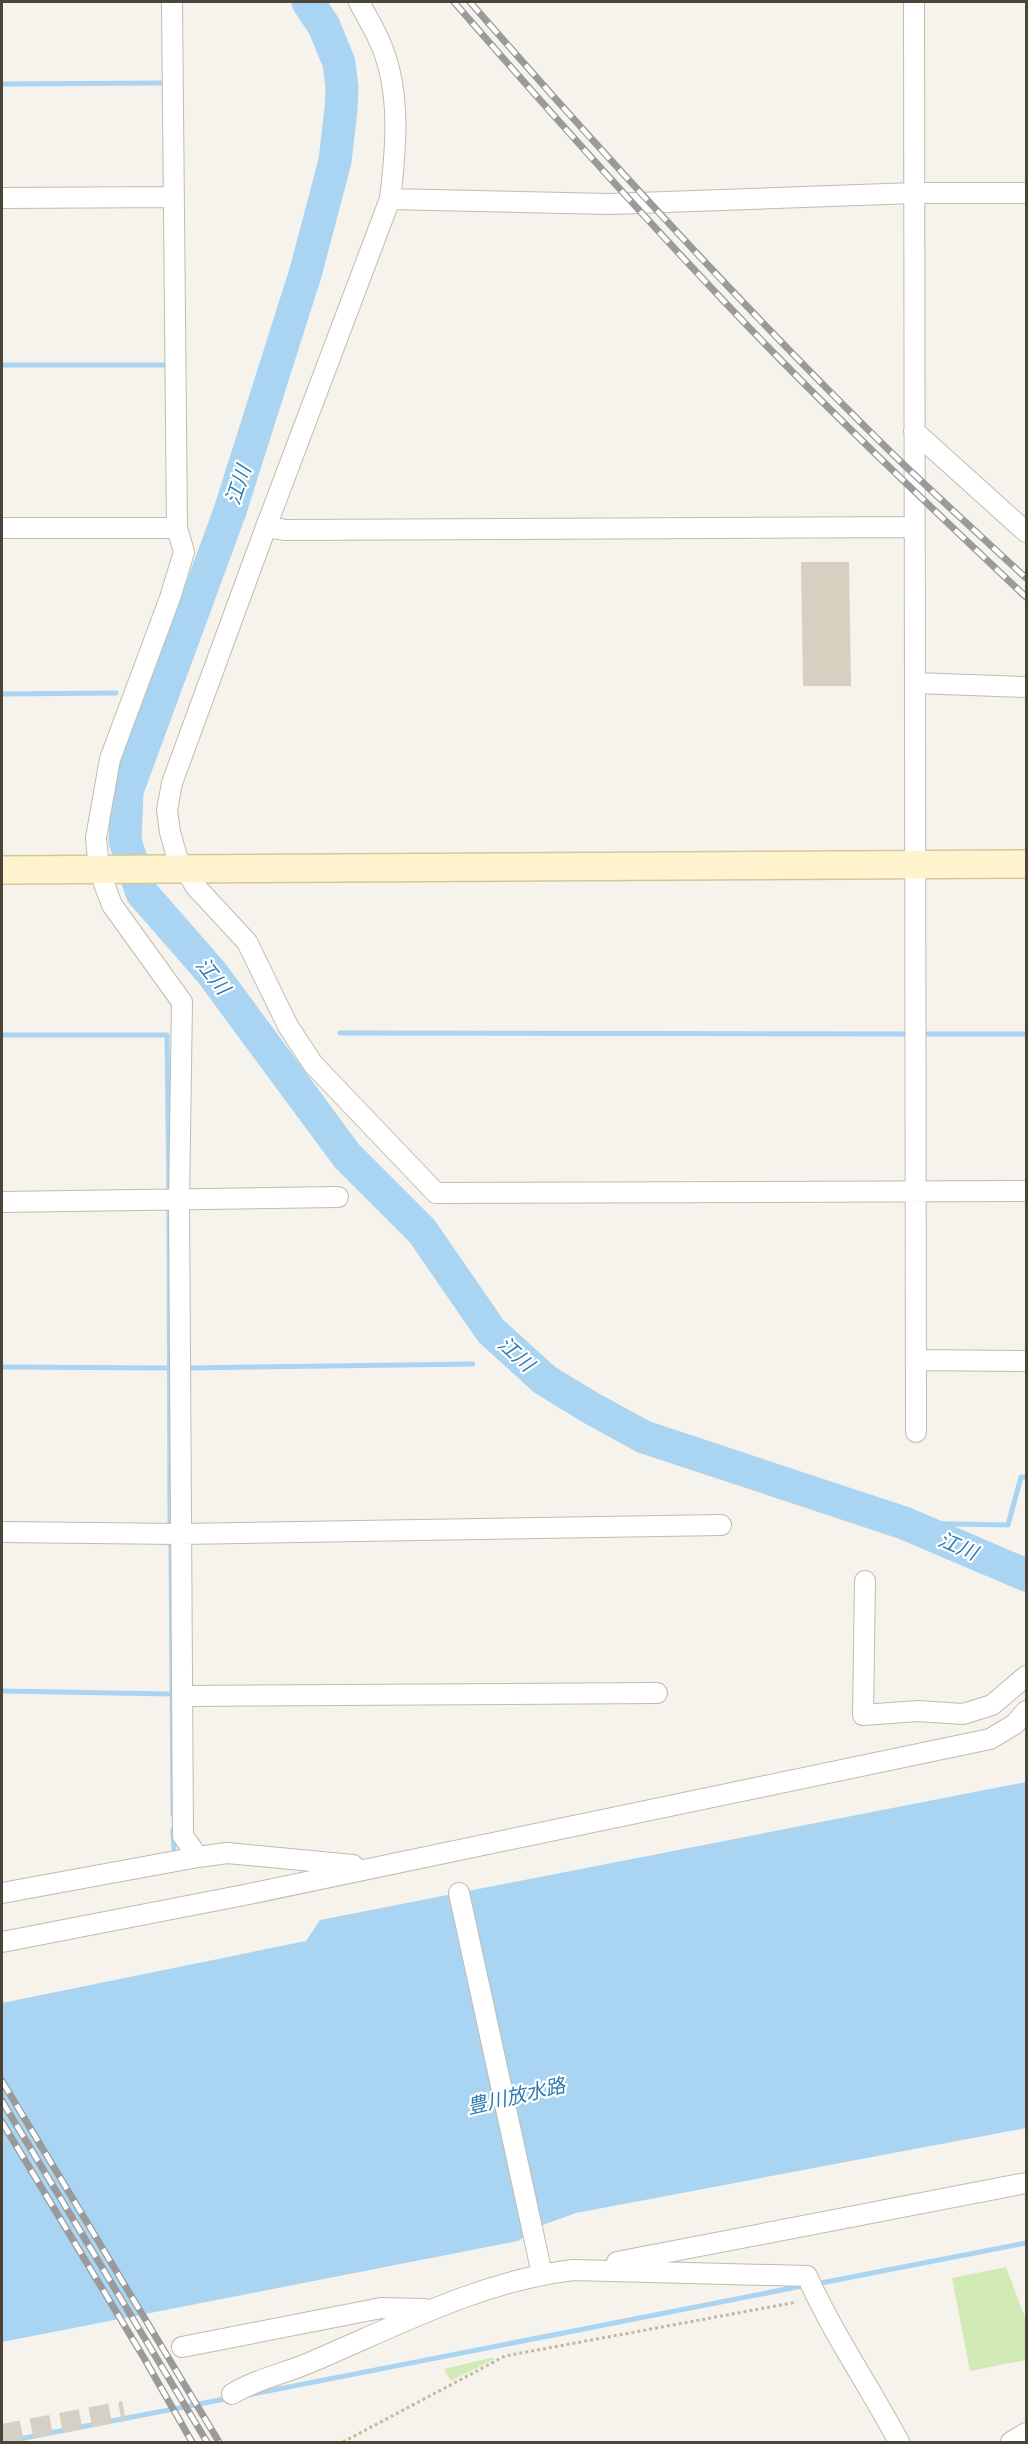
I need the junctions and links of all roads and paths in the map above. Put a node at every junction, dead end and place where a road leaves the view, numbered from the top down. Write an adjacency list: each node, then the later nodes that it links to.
1 (172, 2): 6 (street)
2 (359, 2): 8 (street)
3 (914, 2): 4 (street)
4 (914, 193): 5 (street); 8 (street); 9 (street)
5 (1026, 194)
6 (174, 197): 7 (street); 13 (street)
7 (2, 198)
8 (390, 199): 10 (street)
9 (914, 431): 11 (street); 14 (street)
10 (266, 527): 11 (street); 19 (street)
11 (915, 527): 15 (street)
12 (2, 528): 13 (street)
13 (177, 528): 21 (street)
14 (1026, 532)
15 (915, 683): 16 (street); 17 (street)
16 (1026, 687)
17 (915, 864): 18 (street); 19 (street); 22 (street)
18 (1026, 864)
19 (179, 869): 21 (street); 22 (street)
20 (2, 870): 21 (street)
21 (103, 870): 25 (street)
22 (915, 1190): 23 (street); 27 (street)
23 (1026, 1191)
24 (338, 1197): 25 (street)
25 (178, 1201): 26 (street); 32 (street)
26 (2, 1202)
27 (916, 1360): 28 (street); 29 (street)
28 (1026, 1360)
29 (916, 1432)
30 (721, 1525): 32 (street)
31 (2, 1532): 32 (street)
32 (180, 1534): 36 (street)
33 (865, 1581): 34 (street)
34 (1026, 1676)
35 (657, 1693): 36 (street)
36 (183, 1696): 38 (street)
37 (1026, 1711): 39 (street)
38 (198, 1857): 39 (street); 40 (street)
39 (371, 1867): 42 (street)
40 (2, 1893)
41 (459, 1893): 44 (street)
42 (2, 1942)
43 (1026, 2183): 45 (street)
44 (541, 2269): 45 (street); 47 (street)
45 (573, 2270): 46 (street)
46 (817, 2298): 51 (path); 52 (street)
47 (430, 2309): 48 (street); 49 (street)
48 (182, 2347)
49 (232, 2394)
50 (1026, 2433): 53 (street)
51 (344, 2442)
52 (899, 2442)
53 (1011, 2442)

